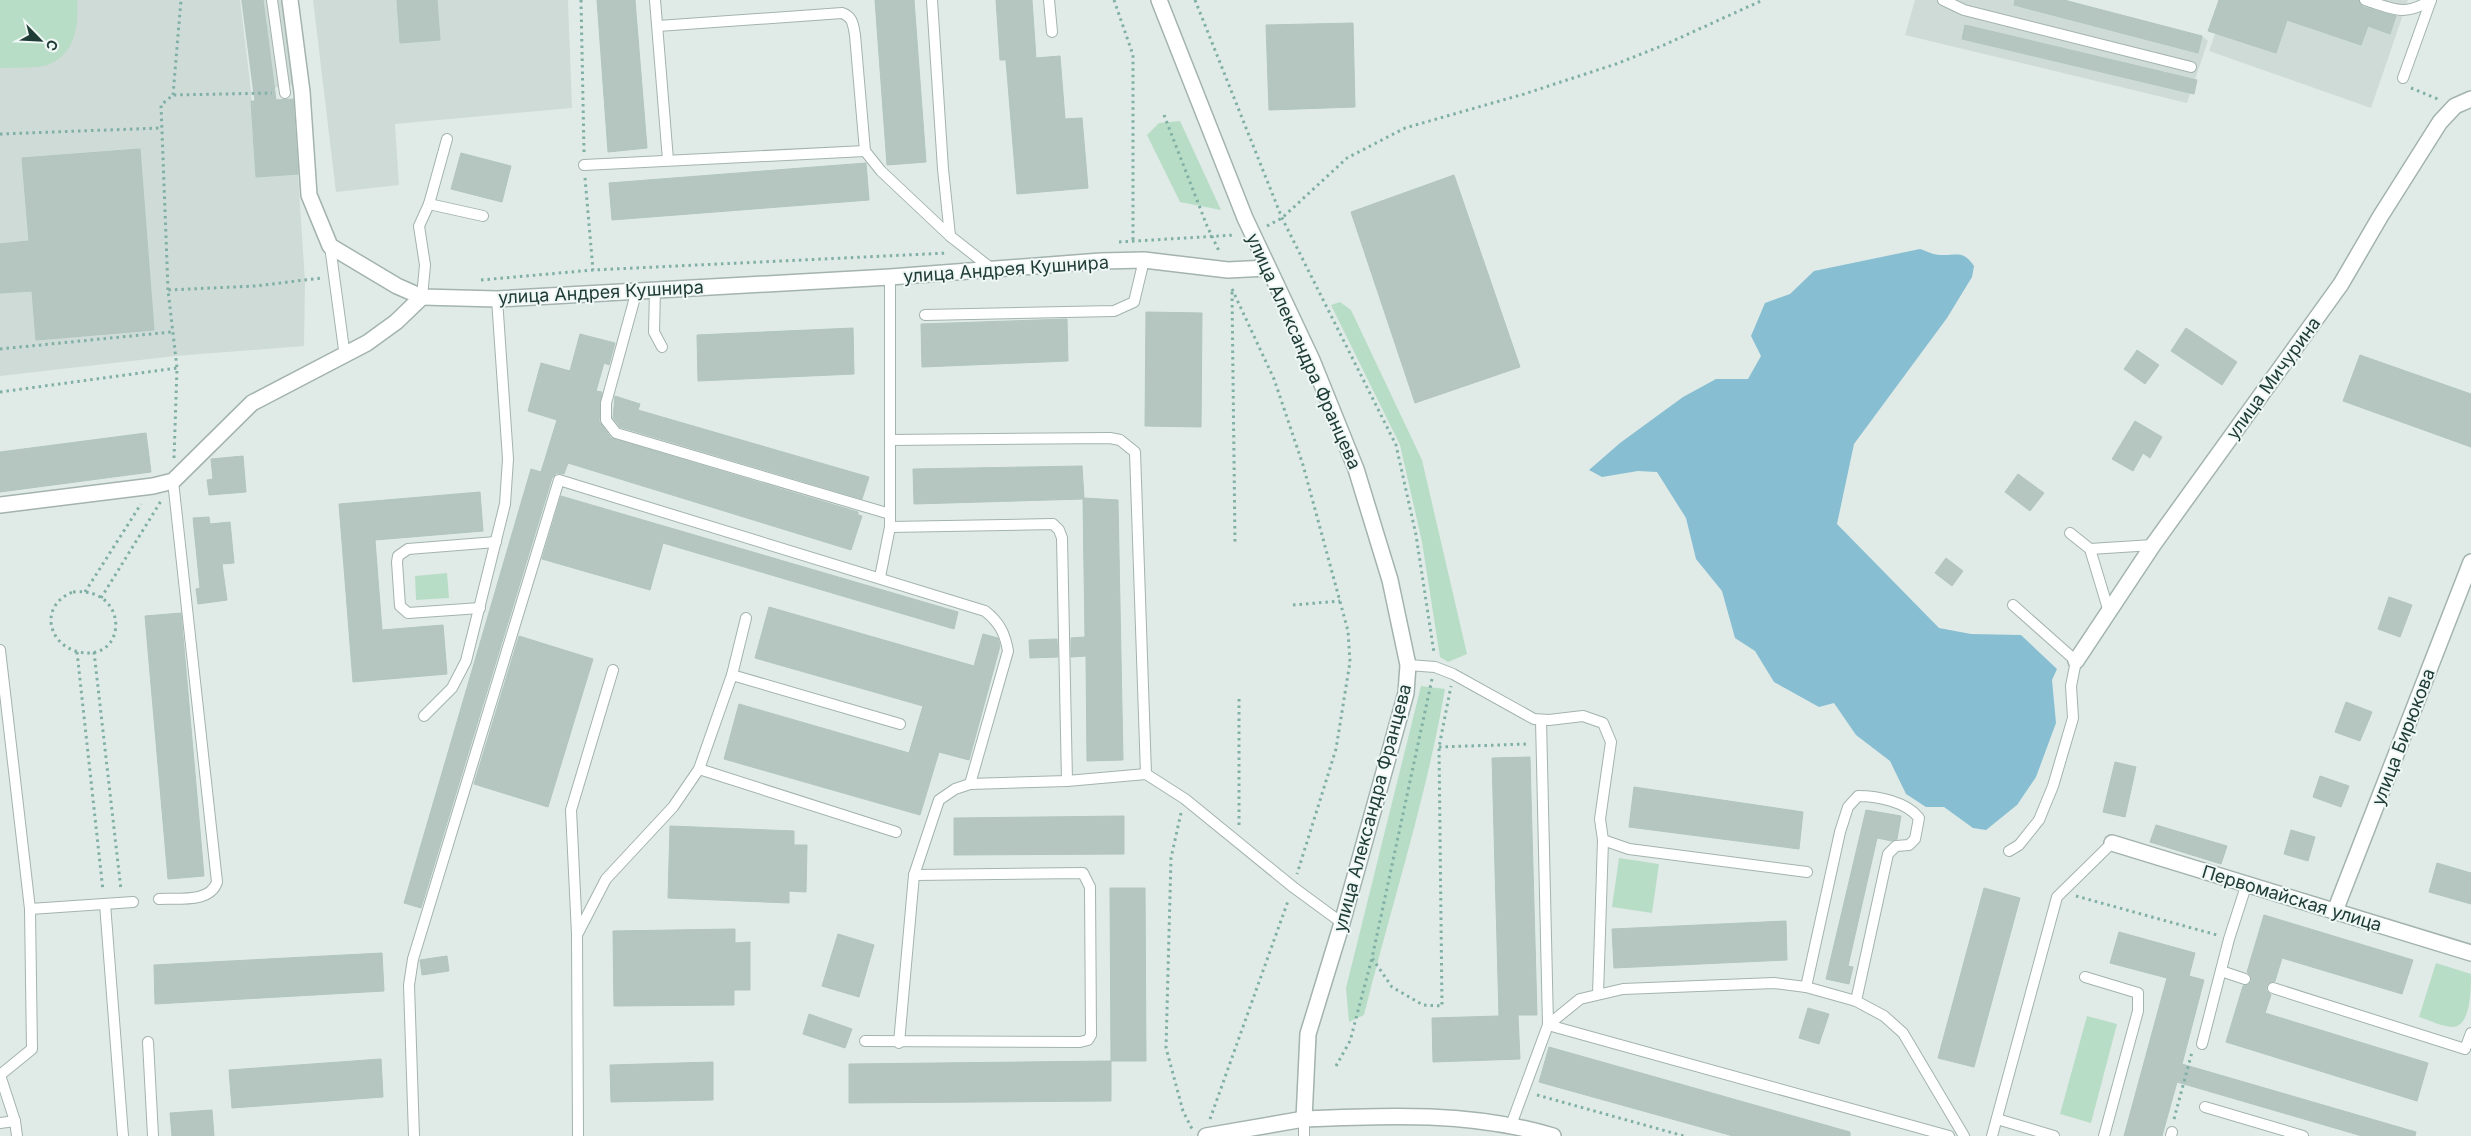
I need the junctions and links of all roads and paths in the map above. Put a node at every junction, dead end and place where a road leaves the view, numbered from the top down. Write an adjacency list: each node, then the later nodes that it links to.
1 (181, 0): 20 (path)
2 (272, 0): 19 (lane)
3 (290, 0): 38 (street)
4 (581, 0): 29 (path)
5 (655, 0): 15 (lane)
6 (932, 0): 34 (lane)
7 (1049, 0): 16 (lane)
8 (1114, 0): 36 (path)
9 (1159, 0): 33 (street, улица Александра Францева)
10 (1195, 0): 32 (path)
11 (1763, 0): 32 (path)
12 (1943, 0): 17 (lane)
13 (2365, 0): 14 (lane)
14 (2431, 0): 18 (lane)
15 (658, 26): 27 (lane); 28 (lane)
16 (1052, 32)
17 (2191, 67)
18 (2404, 78): 22 (path)
19 (285, 93): 20 (path)
20 (173, 95): 24 (path)
21 (2471, 99): 22 (street, улица Мичурина)
22 (2455, 106): 70 (street, улица Мичурина)
23 (1164, 115): 35 (path)
24 (161, 128): 25 (path); 50 (path)
25 (0, 134)
26 (447, 139): 30 (lane)
27 (865, 151): 28 (lane); 34 (lane)
28 (668, 160): 29 (lane)
29 (584, 165): 43 (path)
30 (429, 204): 31 (lane); 52 (lane)
31 (483, 216)
32 (1282, 218): 33 (path)
33 (1254, 233): 35 (path); 41 (street, улица Александра Францева)
34 (950, 236): 39 (lane)
35 (1213, 238): 36 (path)
36 (1133, 240): 37 (path)
37 (1115, 243)
38 (330, 246): 52 (street); 58 (lane)
39 (970, 252): 42 (lane); 43 (path)
40 (1144, 260): 42 (street, улица Андрея Кушнира); 44 (street, улица Андрея Кушнира); 54 (lane)
41 (1267, 268): 44 (street, улица Андрея Кушнира); 86 (street, улица Александра Францева)
42 (992, 269): 45 (street, улица Андрея Кушнира)
43 (593, 270): 46 (path)
44 (1228, 270): 49 (path)
45 (890, 277): 48 (street, улица Андрея Кушнира); 61 (lane)
46 (479, 280)
47 (305, 282): 50 (path)
48 (655, 289): 51 (street, улица Андрея Кушнира); 56 (lane)
49 (1232, 289): 69 (path); 76 (path)
50 (168, 290): 55 (path)
51 (637, 290): 53 (street, улица Андрея Кушнира); 65 (lane)
52 (422, 297): 53 (street, улица Андрея Кушнира); 58 (street)
53 (497, 299): 68 (lane)
54 (925, 315)
55 (171, 332): 57 (path); 59 (path)
56 (662, 348)
57 (0, 349)
58 (345, 357): 62 (street)
59 (177, 368): 60 (path); 62 (path)
60 (0, 392)
61 (890, 440): 65 (lane); 96 (lane)
62 (173, 481): 63 (street); 75 (path); 110 (lane)
63 (153, 486): 64 (street); 74 (path)
64 (0, 505)
65 (890, 514): 66 (lane)
66 (890, 527): 73 (lane); 97 (lane)
67 (2070, 533): 71 (lane)
68 (496, 542): 79 (lane); 79 (lane)
69 (1235, 544)
70 (2153, 545): 71 (lane); 80 (street, улица Мичурина)
71 (2090, 550): 80 (lane)
72 (2471, 562): 114 (street, улица Бирюкова)
73 (880, 577): 98 (lane); 149 (lane)
74 (85, 592): 75 (path); 83 (path)
75 (101, 598): 84 (path)
76 (1340, 601): 77 (path); 108 (path)
77 (1294, 605)
78 (2013, 605): 85 (lane)
79 (480, 608): 90 (lane)
80 (2109, 612): 85 (street, улица Мичурина)
81 (746, 618): 88 (lane)
82 (0, 650): 113 (lane)
83 (77, 652): 84 (path); 112 (path)
84 (94, 652): 111 (path)
85 (2076, 661): 104 (lane)
86 (1408, 665): 91 (lane); 115 (street, улица Александра Францева)
87 (613, 670): 116 (lane)
88 (732, 675): 92 (lane); 95 (lane)
89 (1239, 698): 102 (path)
90 (424, 716)
91 (1541, 720): 93 (lane); 101 (lane)
92 (900, 724)
93 (1541, 743): 94 (path); 127 (lane)
94 (1439, 747)
95 (699, 769): 100 (lane); 116 (lane)
96 (1146, 774): 97 (lane); 99 (lane)
97 (1067, 781): 98 (lane)
98 (970, 784): 106 (lane)
99 (1184, 799): 102 (lane); 151 (path)
100 (896, 832)
101 (1603, 840): 105 (lane); 125 (lane)
102 (1239, 841): 108 (lane)
103 (2112, 843): 107 (street, Первомайская улица); 109 (lane)
104 (2009, 851)
105 (1808, 872)
106 (914, 875): 131 (lane); 131 (lane)
107 (2247, 883): 114 (street, Первомайская улица); 117 (lane)
108 (1293, 887): 115 (lane); 143 (path)
109 (2062, 892): 117 (path); 139 (lane)
110 (159, 899)
111 (128, 903): 112 (lane)
112 (104, 904): 113 (lane); 147 (lane)
113 (30, 909): 135 (lane)
114 (2335, 910): 118 (street, Первомайская улица)
115 (1342, 923): 138 (street, улица Александра Францева)
116 (577, 934): 150 (lane)
117 (2229, 939): 120 (lane)
118 (2471, 953)
119 (1372, 958): 134 (path)
120 (2221, 971): 122 (lane); 132 (lane)
121 (2085, 977): 159 (lane)
122 (2245, 979)
123 (1806, 987): 125 (lane); 126 (lane); 126 (lane)
124 (2273, 988): 133 (lane)
125 (1598, 994): 127 (lane)
126 (1856, 1001): 156 (lane)
127 (1548, 1025): 136 (lane); 155 (lane)
128 (2471, 1033): 133 (lane)
129 (865, 1041): 131 (lane)
130 (148, 1042): 148 (lane)
131 (899, 1043)
132 (2202, 1044): 145 (path)
133 (2468, 1050)
134 (1336, 1066)
135 (0, 1075): 140 (lane)
136 (1524, 1092): 142 (lane); 154 (path)
137 (2205, 1107): 160 (lane)
138 (1304, 1119): 142 (street); 144 (street); 152 (lane)
139 (1997, 1119): 157 (lane); 158 (lane)
140 (15, 1122): 141 (lane); 146 (lane)
141 (0, 1123)
142 (1511, 1125): 153 (street)
143 (1207, 1131): 144 (street)
144 (1262, 1131)
145 (2171, 1134)
146 (17, 1136)
147 (123, 1136)
148 (153, 1136)
149 (414, 1136)
150 (578, 1136)
151 (1195, 1136)
152 (1304, 1136)
153 (1554, 1136)
154 (1684, 1136)
155 (1949, 1136)
156 (1964, 1136)
157 (1992, 1136)
158 (2054, 1136)
159 (2104, 1136)
160 (2303, 1136)

